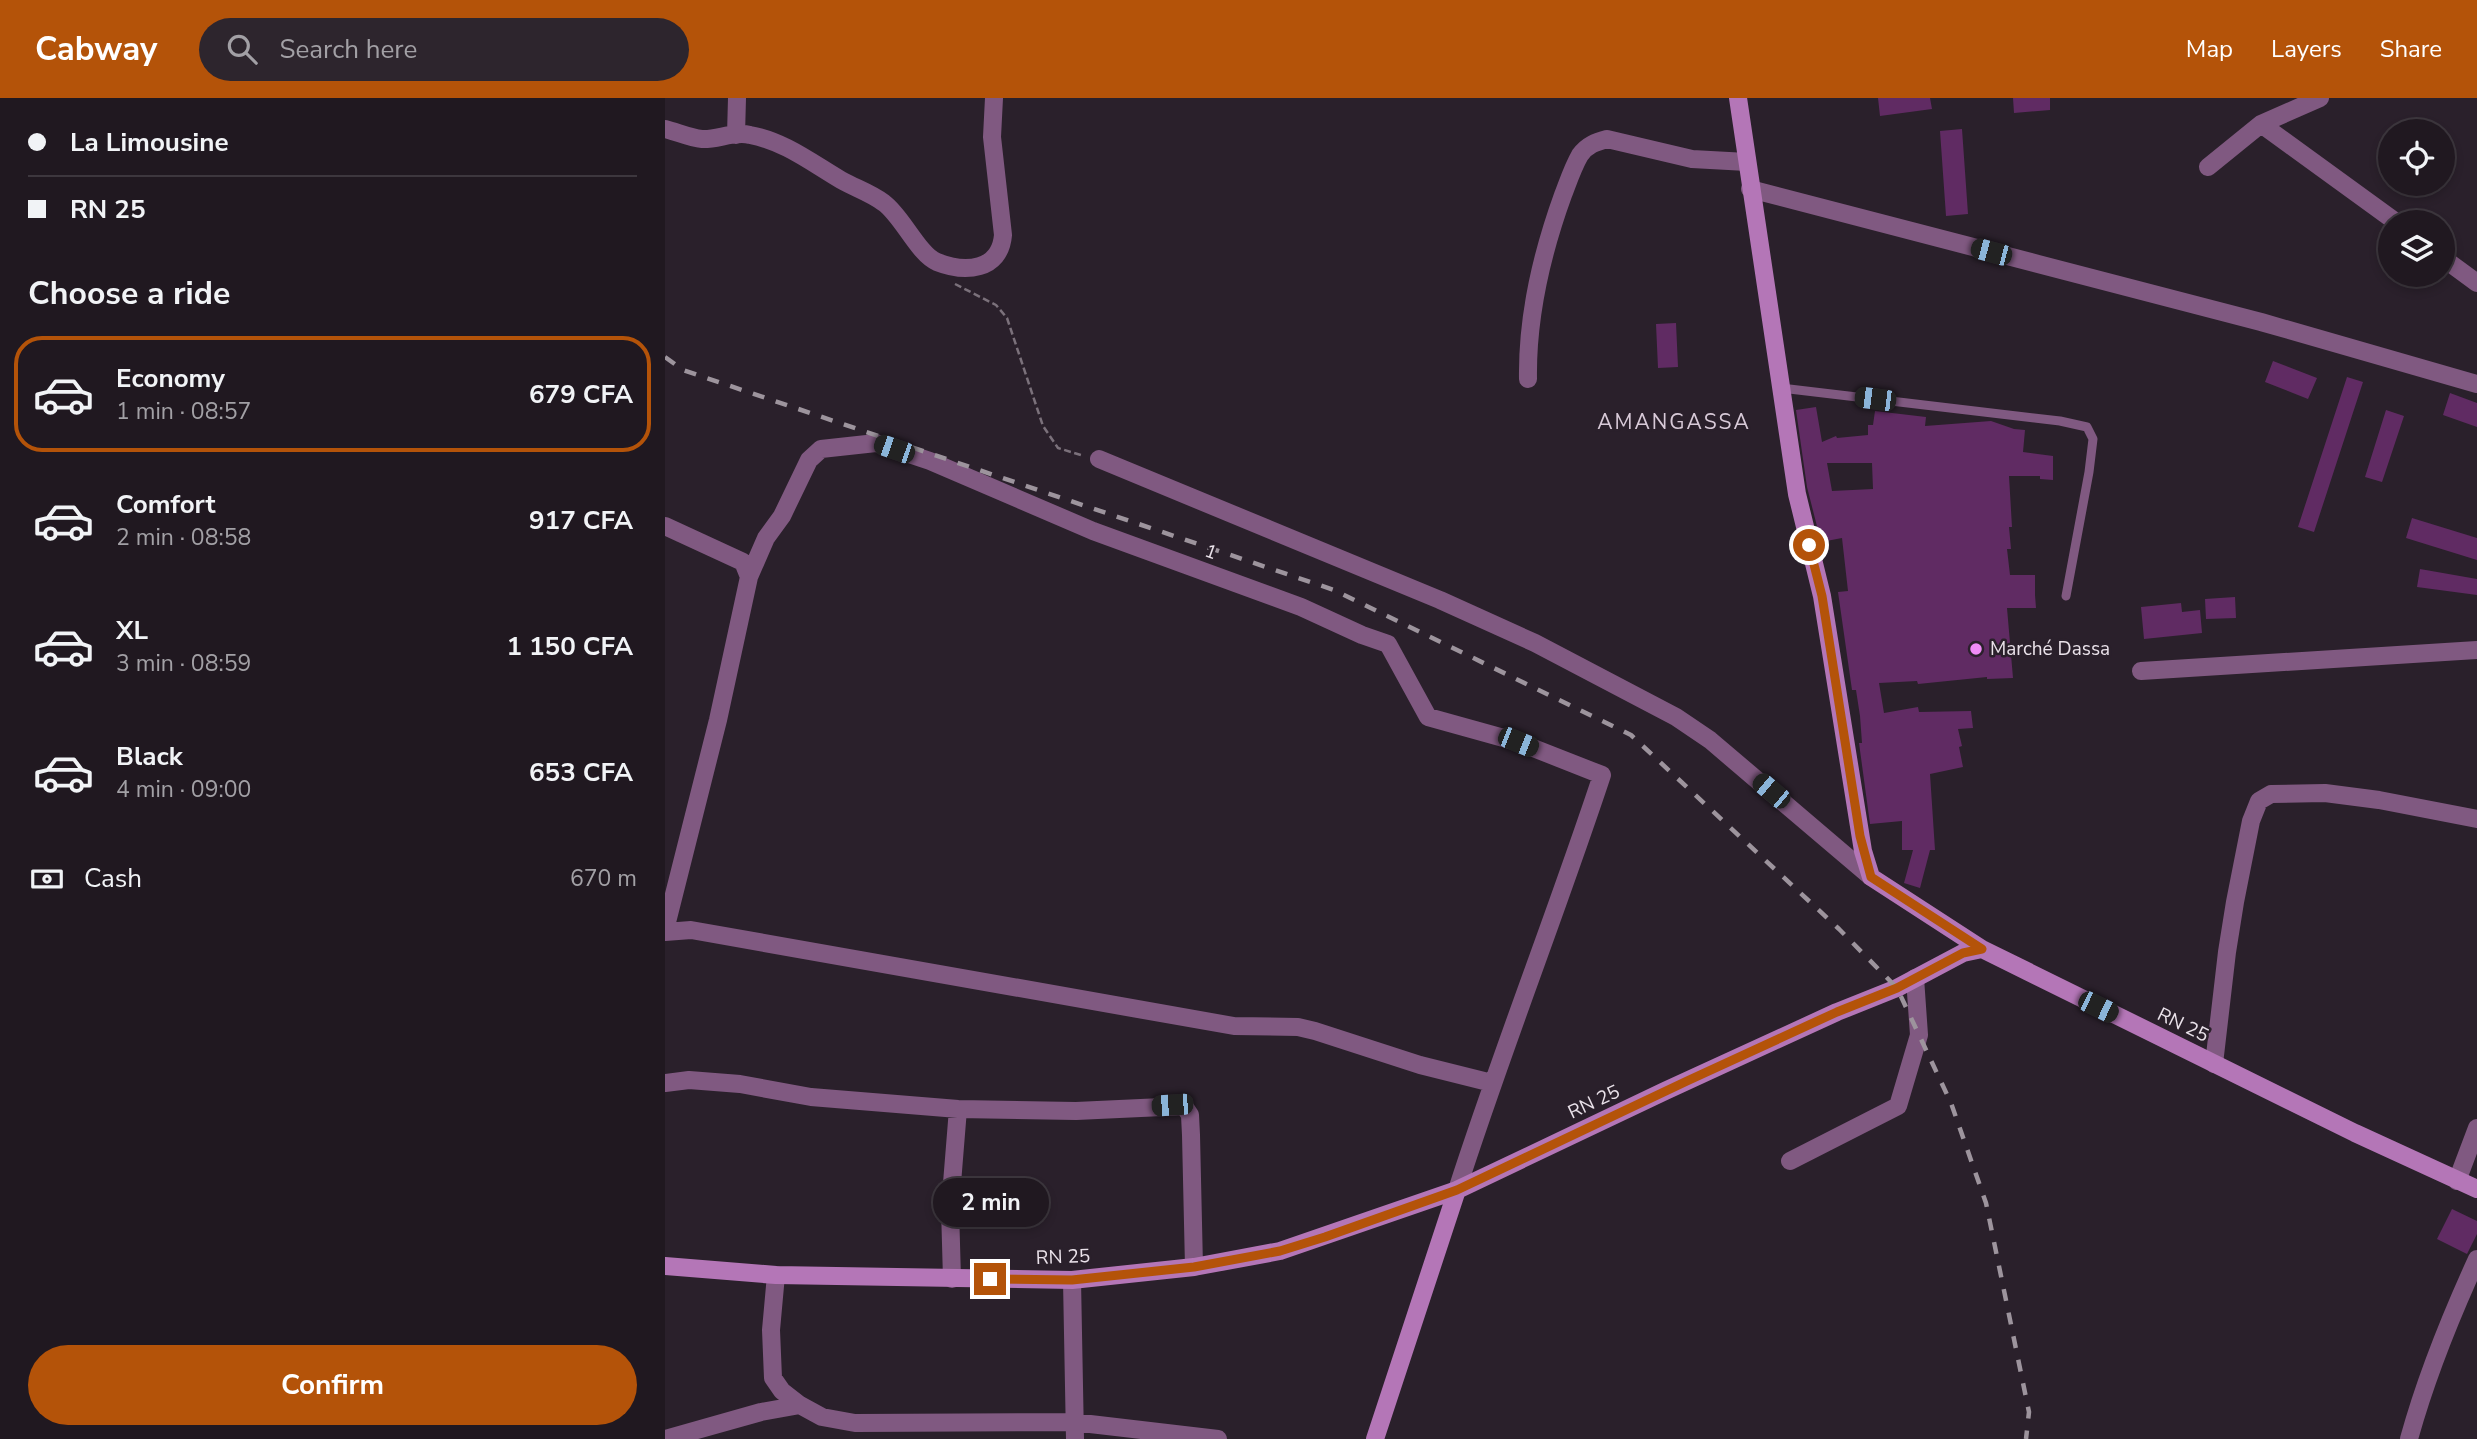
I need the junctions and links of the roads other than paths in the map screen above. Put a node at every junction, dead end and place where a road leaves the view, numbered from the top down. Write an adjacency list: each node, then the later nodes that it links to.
1 (737, 98): 7 (street)
2 (994, 98): 7 (street)
3 (1738, 98): 8 (main road)
4 (2320, 98): 5 (street)
5 (2261, 124): 9 (street); 11 (street)
6 (665, 130): 7 (street)
7 (736, 135)
8 (1747, 162): 10 (main road); 14 (street)
9 (2208, 167)
10 (1750, 189): 15 (street); 16 (main road)
11 (2379, 210)
12 (2455, 267): 13 (street)
13 (2477, 283)
14 (1528, 379)
15 (2477, 384)
16 (1780, 388): 20 (lane); 24 (main road)
17 (1099, 459): 24 (street)
18 (665, 526): 19 (street)
19 (750, 577): 25 (street); 30 (street, 1)
20 (2066, 596)
21 (2477, 650): 22 (street)
22 (2141, 671)
23 (2477, 819): 28 (street)
24 (1871, 877): 26 (main road)
25 (665, 931): 30 (street)
26 (1982, 949): 27 (main road, RN 25 / RN 25); 28 (main road, RN 25 / RN 25)
27 (1915, 978): 33 (street); 36 (main road, RN 25 / RN 25)
28 (2214, 1064): 34 (main road, RN 25 / RN 25)
29 (665, 1083): 31 (street)
30 (1492, 1083): 36 (street)
31 (958, 1109): 39 (street); 41 (street)
32 (2477, 1128): 34 (street)
33 (1790, 1161)
34 (2457, 1181): 35 (main road, RN 25 / RN 25)
35 (2477, 1189)
36 (1457, 1190): 39 (main road, RN 25 / RN 25); 49 (main road)
37 (2477, 1259): 50 (street)
38 (665, 1266): 40 (main road, RN 25 / RN 25)
39 (1194, 1267): 42 (main road, RN 25 / RN 25)
40 (776, 1275): 41 (main road, RN 25 / RN 25); 43 (street)
41 (952, 1279): 42 (main road, RN 25 / RN 25)
42 (1072, 1280): 46 (street)
43 (773, 1378): 44 (street); 45 (street)
44 (800, 1405): 45 (street); 46 (street)
45 (761, 1412): 47 (street)
46 (1074, 1430): 48 (street)
47 (665, 1439)
48 (1218, 1439)
49 (1375, 1439)
50 (2409, 1439)

